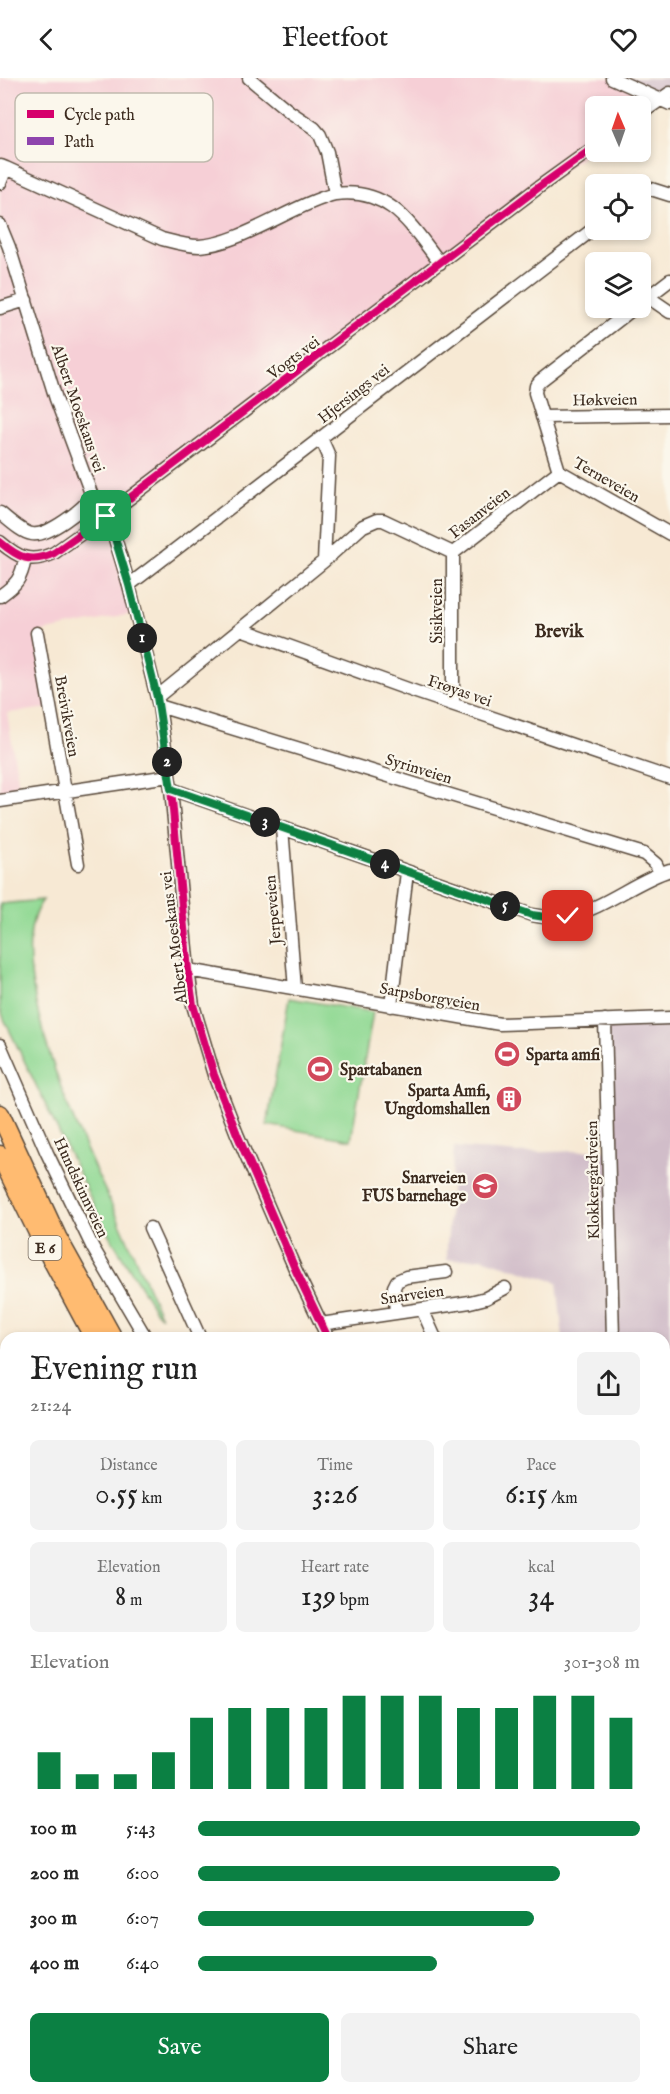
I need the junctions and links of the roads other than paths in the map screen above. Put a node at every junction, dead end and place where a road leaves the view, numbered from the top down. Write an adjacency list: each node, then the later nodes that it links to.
1 (249, 78): 9 (street)
2 (612, 78): 3 (street)
3 (667, 99): 4 (street)
4 (651, 108)
5 (585, 154): 13 (street, Vogts vei)
6 (3, 167): 7 (street); 9 (street)
7 (0, 183)
8 (651, 189): 10 (street)
9 (335, 194): 13 (street)
10 (670, 195)
11 (0, 225): 16 (street, Albert Moeskaus vei)
12 (585, 235): 23 (street, Hjersings vei)
13 (440, 263): 26 (street, Vogts vei)
14 (670, 280): 15 (street)
15 (651, 295)
16 (26, 300): 18 (street); 25 (street, Albert Moeskaus vei)
17 (651, 303): 19 (street)
18 (0, 309)
19 (670, 312)
20 (621, 318): 22 (street)
21 (670, 414): 22 (street, Høkveien)
22 (542, 417): 24 (street)
23 (321, 438): 31 (street); 32 (street, Hjersings vei)
24 (559, 471): 27 (street, Terneveien); 29 (street, Fasanveien)
25 (0, 513)
26 (106, 516): 30 (street, Vogts vei); 32 (street, Albert Moeskaus vei)
27 (670, 534)
28 (0, 542): 30 (street)
29 (453, 553): 31 (street, Fasanveien); 37 (street, Sisikveien)
30 (25, 559): 33 (street)
31 (324, 561): 34 (street, Fasanveien)
32 (129, 585): 36 (street, Albert Moeskaus vei)
33 (0, 596)
34 (241, 629): 36 (street, Fasanveien); 37 (street, Frøyas vei)
35 (37, 633): 40 (street, Breivikveien)
36 (158, 701): 39 (street, Albert Moeskaus vei); 45 (street, Syrinveien)
37 (453, 704): 38 (street, Frøyas vei)
38 (670, 778)
39 (170, 782): 40 (street); 42 (street); 46 (street, Albert Moeskaus vei)
40 (65, 790): 41 (street); 43 (street, Breivikveien)
41 (0, 801)
42 (282, 828): 44 (street); 47 (street, Jerpeveien)
43 (78, 864)
44 (407, 872): 45 (street); 48 (street)
45 (665, 872)
46 (188, 970): 47 (street, Sarpsborgveien); 59 (street, Albert Moeskaus vei)
47 (295, 989): 48 (street, Sarpsborgveien)
48 (391, 1006): 50 (street, Sarpsborgveien)
49 (670, 1018): 50 (street, Sarpsborgveien)
50 (605, 1020): 66 (street, Klokkergårdveien)
51 (0, 1045): 62 (street, Hundskinnveien)
52 (0, 1114): 61 (highway, E 6)
53 (0, 1155): 60 (highway, E 6)
54 (150, 1228): 63 (street)
55 (446, 1272): 58 (street)
56 (504, 1288): 57 (street, Snarveien)
57 (423, 1309): 58 (street, Snarveien); 65 (street)
58 (396, 1312): 59 (street, Snarveien)
59 (321, 1324): 64 (street, Albert Moeskaus vei)
60 (91, 1332)
61 (110, 1332)
62 (142, 1332)
63 (197, 1332)
64 (325, 1332)
65 (433, 1332)
66 (613, 1332)

